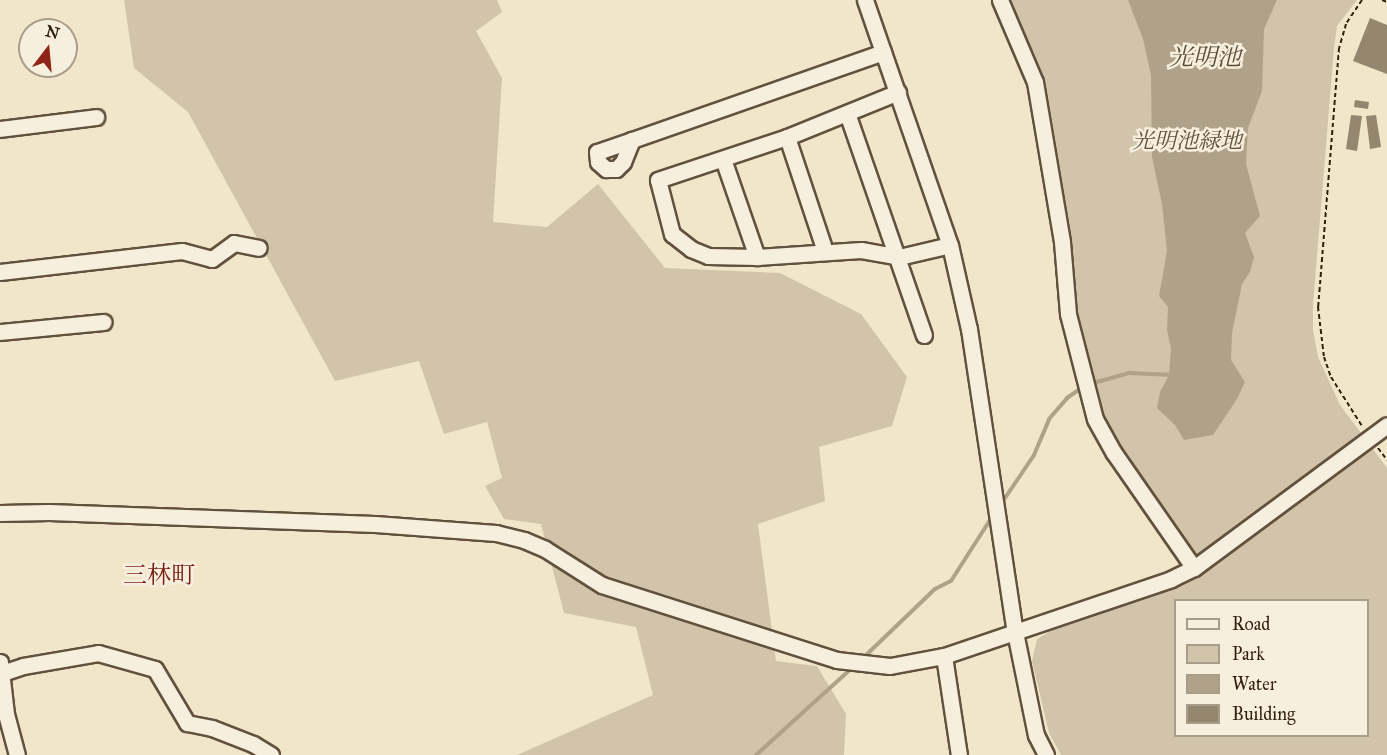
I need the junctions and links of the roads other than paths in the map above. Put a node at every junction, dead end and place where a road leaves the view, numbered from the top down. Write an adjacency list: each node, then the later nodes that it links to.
1 (865, 0): 3 (street)
2 (999, 0): 22 (street)
3 (883, 52): 4 (street); 9 (street)
4 (898, 92): 5 (street); 11 (street)
5 (847, 112): 8 (street); 15 (street)
6 (96, 117): 7 (street)
7 (0, 129)
8 (787, 137): 10 (street); 13 (street)
9 (632, 140)
10 (723, 159): 14 (street); 14 (street)
11 (950, 245): 15 (street); 23 (street)
12 (259, 248): 16 (street)
13 (825, 251): 14 (street); 15 (street)
14 (757, 256)
15 (899, 257): 19 (street)
16 (0, 272)
17 (104, 322): 18 (street)
18 (0, 332)
19 (924, 335)
20 (1387, 424): 22 (street)
21 (0, 513): 24 (street)
22 (1194, 568): 23 (street)
23 (1015, 633): 24 (street); 29 (street)
24 (944, 656): 28 (street)
25 (1, 667): 26 (street); 27 (street)
26 (17, 755)
27 (271, 755)
28 (959, 755)
29 (1046, 755)

